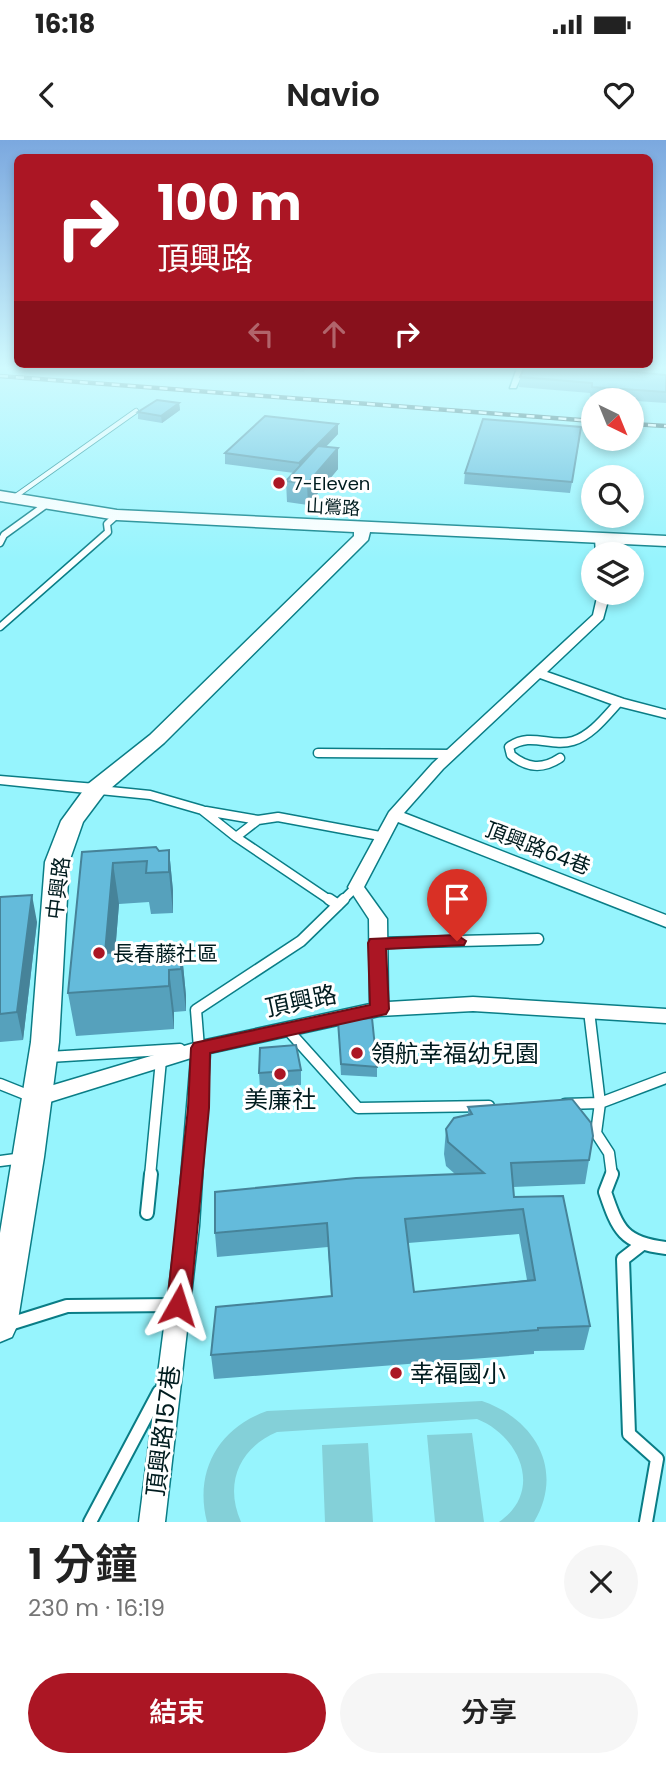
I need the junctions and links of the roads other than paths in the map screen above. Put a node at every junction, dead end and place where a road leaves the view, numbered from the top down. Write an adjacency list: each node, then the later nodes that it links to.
1 (104, 432): 2 (lane)
2 (7, 497): 3 (street, 山鶯路)
3 (47, 503): 4 (street, 山鶯路); 7 (lane)
4 (117, 514): 5 (street, 山鶯路); 11 (lane)
5 (362, 528): 9 (street, 山鶯路); 19 (street, 中興路)
6 (666, 541): 8 (street, 山鶯路)
7 (0, 543)
8 (644, 543)
9 (581, 545)
10 (601, 605): 12 (street)
11 (0, 627)
12 (537, 673): 13 (street); 16 (street)
13 (619, 702): 14 (street); 17 (lane)
14 (666, 714)
15 (318, 753): 16 (lane)
16 (452, 754): 21 (street)
17 (560, 758)
18 (0, 780): 19 (street)
19 (96, 789): 20 (lane); 35 (street, 中興路)
20 (202, 810): 22 (lane); 24 (lane)
21 (394, 814): 23 (street); 27 (street, 頂興路64巷)
22 (258, 820): 23 (lane); 24 (lane)
23 (380, 836): 25 (street)
24 (236, 838): 26 (lane)
25 (356, 887): 26 (lane); 29 (street)
26 (338, 905): 34 (lane)
27 (666, 921)
28 (538, 939): 29 (lane)
29 (377, 943): 30 (street)
30 (379, 1009): 31 (street, 頂興路); 33 (street, 頂興路)
31 (589, 1011): 32 (street, 頂興路); 40 (lane)
32 (666, 1016)
33 (287, 1029): 34 (street, 頂興路); 42 (lane)
34 (201, 1048): 35 (lane); 36 (street, 頂興路); 47 (street, 頂興路157巷)
35 (43, 1058): 39 (street, 中興路)
36 (161, 1060): 39 (street, 頂興路); 44 (lane)
37 (666, 1077): 40 (lane)
38 (0, 1084): 39 (lane)
39 (37, 1098): 43 (street, 中興路)
40 (600, 1103): 41 (lane); 45 (lane)
41 (547, 1104)
42 (506, 1105)
43 (15, 1159): 48 (street, 中興路)
44 (147, 1213)
45 (641, 1245): 46 (lane); 50 (lane)
46 (666, 1248)
47 (178, 1305): 48 (lane); 49 (street, 頂興路157巷)
48 (0, 1326)
49 (170, 1371): 51 (lane); 52 (street, 頂興路157巷)
50 (662, 1460): 53 (lane)
51 (90, 1522)
52 (152, 1522)
53 (646, 1522)

